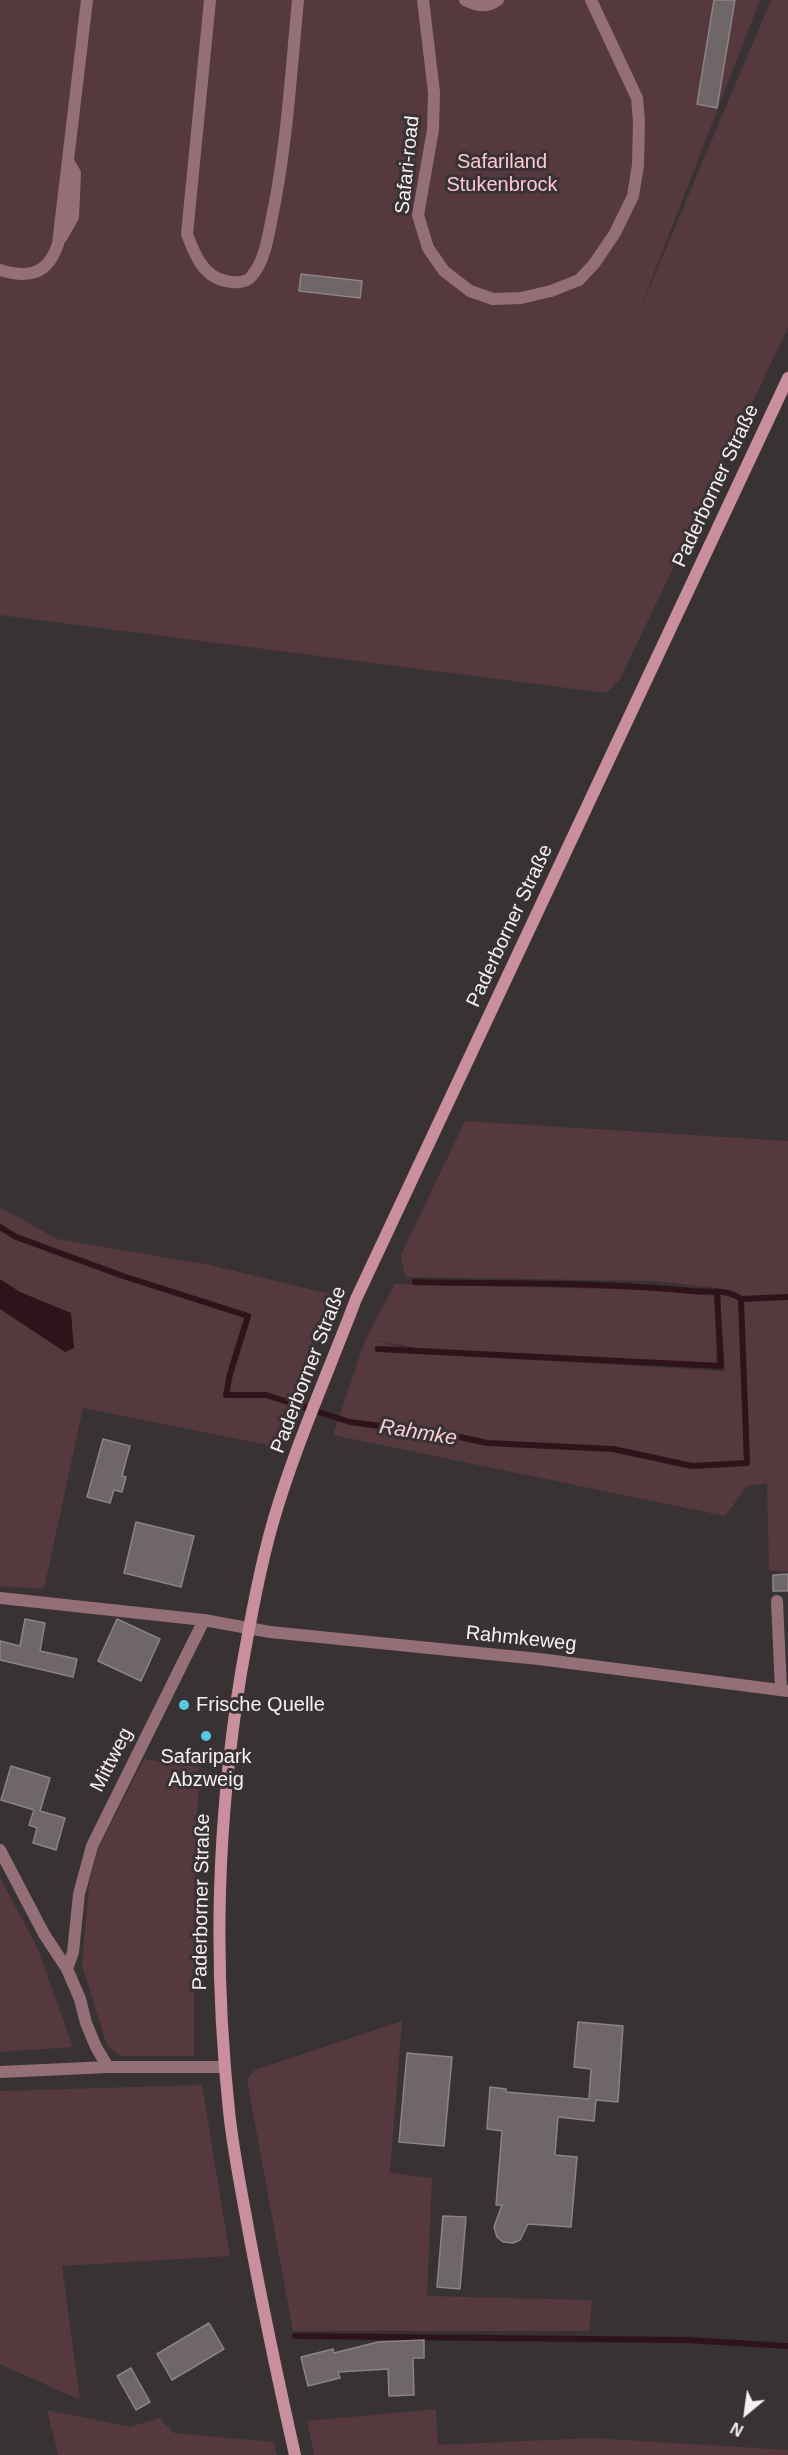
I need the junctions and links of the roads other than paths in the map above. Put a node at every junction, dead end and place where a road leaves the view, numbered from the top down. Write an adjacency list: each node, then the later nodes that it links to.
1 (87, 0): 8 (street)
2 (210, 0): 3 (street)
3 (298, 0)
4 (423, 0): 7 (street, Safari-road)
5 (465, 0): 6 (street)
6 (498, 0)
7 (591, 0)
8 (0, 270)
9 (788, 378): 13 (main road, Paderborner Straße)
10 (0, 1598): 12 (street)
11 (777, 1601): 14 (street)
12 (204, 1620): 13 (street); 16 (street, Mittweg)
13 (249, 1627): 14 (street, Rahmkeweg); 18 (main road, Paderborner Straße)
14 (785, 1691)
15 (0, 1850): 16 (street)
16 (67, 1969): 17 (street)
17 (108, 2067): 18 (street); 19 (street)
18 (225, 2067): 20 (main road, Paderborner Straße)
19 (0, 2072)
20 (296, 2455)

